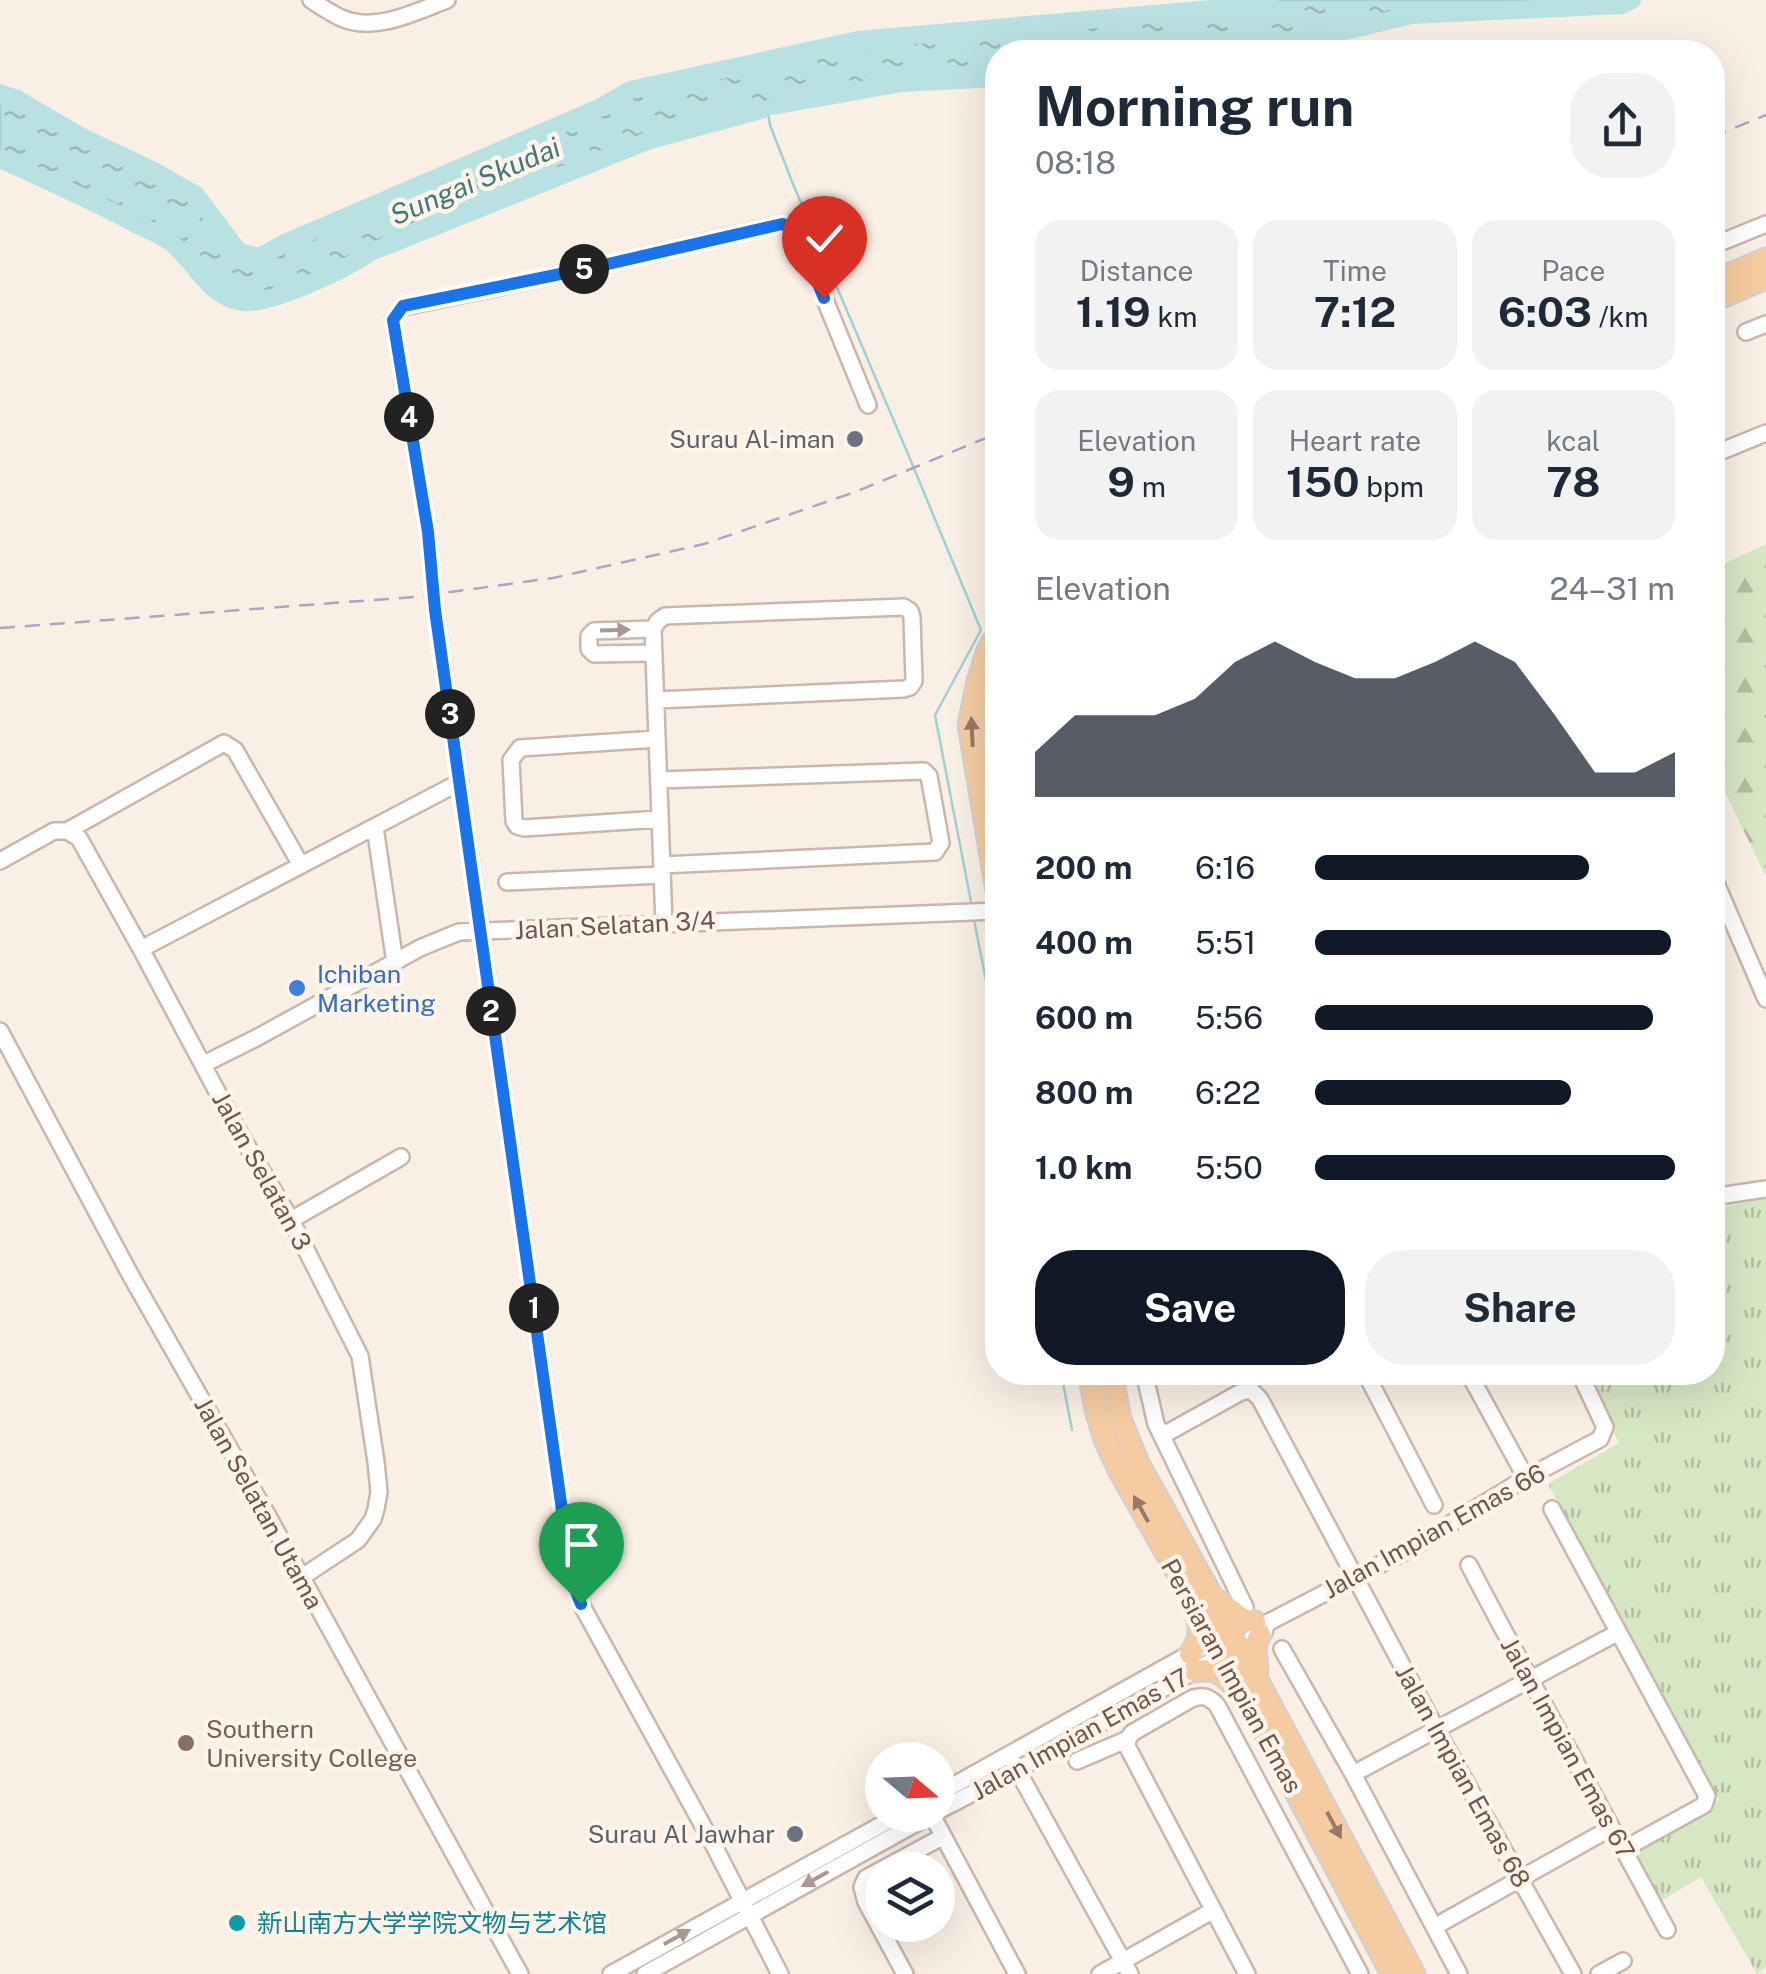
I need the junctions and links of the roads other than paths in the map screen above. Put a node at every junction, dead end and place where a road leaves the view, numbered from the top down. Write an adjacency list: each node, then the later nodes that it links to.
1 (311, 0): 2 (street)
2 (447, 0)
3 (1766, 224): 4 (street)
4 (1725, 241)
5 (1766, 259): 6 (main road)
6 (1725, 276)
7 (1766, 278): 8 (main road)
8 (1725, 295)
9 (1766, 324): 10 (street)
10 (1746, 332)
11 (868, 404): 20 (street)
12 (1766, 433): 13 (street)
13 (1725, 450)
14 (653, 629): 15 (street); 15 (street, one-way to 14); 17 (street)
15 (654, 653): 17 (street)
16 (985, 659): 22 (main road, one-way to 16)
17 (656, 700): 18 (street)
18 (657, 739): 19 (street); 21 (street)
19 (659, 780): 21 (street); 27 (street)
20 (460, 782): 23 (street); 32 (street)
21 (660, 819): 27 (street)
22 (985, 820)
23 (375, 827): 26 (street); 34 (street)
24 (66, 831): 25 (street); 26 (street); 33 (street, Jalan Selatan 3)
25 (0, 860)
26 (301, 865): 33 (street)
27 (662, 870): 28 (street); 31 (street)
28 (506, 882)
29 (1725, 904): 35 (street)
30 (985, 912): 31 (street, Jalan Selatan 3/4)
31 (664, 923): 32 (street, Jalan Selatan 3/4)
32 (480, 930): 34 (street, Jalan Selatan 3/4); 79 (street)
33 (141, 949): 37 (street, Jalan Selatan 3)
34 (395, 964): 37 (street, Jalan Selatan 3/4)
35 (1766, 999)
36 (0, 1031): 55 (street, Jalan Selatan Utama)
37 (204, 1064): 41 (street, Jalan Selatan 3)
38 (401, 1157): 41 (street)
39 (1766, 1189): 40 (street)
40 (1725, 1194)
41 (290, 1220): 55 (street, Jalan Selatan 3)
42 (1091, 1385): 57 (main road, Persiaran Impian Emas, one-way to 42)
43 (1113, 1385): 57 (main road, Persiaran Impian Emas)
44 (1147, 1385): 50 (street)
45 (1250, 1385): 49 (street, Jalan Impian Emas 68)
46 (1371, 1385): 52 (street)
47 (1475, 1385): 51 (street)
48 (1585, 1385): 51 (street, Jalan Impian Emas 66)
49 (1251, 1390): 50 (street); 56 (street, Jalan Impian Emas 68)
50 (1160, 1432): 58 (street)
51 (1526, 1478): 56 (street, Jalan Impian Emas 66)
52 (1434, 1505)
53 (1552, 1509): 59 (street)
54 (1470, 1565): 63 (street, Jalan Impian Emas 67)
55 (302, 1577): 85 (street, Jalan Selatan Utama)
56 (1355, 1578): 58 (street, Jalan Impian Emas 66); 65 (street, Jalan Impian Emas 68)
57 (1204, 1603): 58 (main road); 60 (main road, Persiaran Impian Emas); 62 (main road)
58 (1257, 1622): 60 (street, Jalan Impian Emas 66); 64 (main road)
59 (1618, 1633): 63 (street); 77 (street)
60 (1227, 1643): 62 (street, Jalan Impian Emas 17); 64 (main road, Persiaran Impian Emas)
61 (1282, 1649): 69 (street)
62 (1192, 1662): 64 (main road); 68 (street, Jalan Impian Emas 17)
63 (1529, 1680): 65 (street); 72 (street, Jalan Impian Emas 67)
64 (1252, 1691): 94 (main road, Persiaran Impian Emas); 95 (main road, Persiaran Impian Emas, one-way to 95)
65 (1436, 1730): 69 (street); 78 (street, Jalan Impian Emas 68)
66 (1128, 1742): 67 (street); 80 (street); 93 (street)
67 (1077, 1761)
68 (1013, 1763): 70 (street, Jalan Impian Emas 17); 71 (street, Jalan Impian Emas 17); 84 (street)
69 (1353, 1774): 81 (street)
70 (955, 1787)
71 (955, 1800)
72 (1610, 1828): 77 (street, Jalan Impian Emas 67); 78 (street)
73 (871, 1832): 79 (street, Jalan Impian Emas 17)
74 (897, 1832): 79 (street, Jalan Impian Emas 17, one-way to 79)
75 (940, 1832): 76 (street)
76 (942, 1837): 89 (street); 90 (street)
77 (1624, 1849): 82 (street, Jalan Impian Emas 67)
78 (1520, 1878): 81 (street); 97 (street, Jalan Impian Emas 68)
79 (746, 1907): 86 (street, Jalan Impian Emas 17, one-way to 79); 87 (street, Jalan Impian Emas 17); 88 (street)
80 (1212, 1911): 84 (street); 92 (street)
81 (1434, 1927): 96 (street)
82 (1667, 1930)
83 (1623, 1962): 98 (street)
84 (1127, 1968): 91 (street)
85 (520, 1974)
86 (611, 1974)
87 (645, 1974)
88 (780, 1974)
89 (905, 1974)
90 (1016, 1974)
91 (1100, 1974)
92 (1247, 1974)
93 (1360, 1974)
94 (1392, 1974)
95 (1414, 1974)
96 (1459, 1974)
97 (1573, 1974)
98 (1599, 1974)

